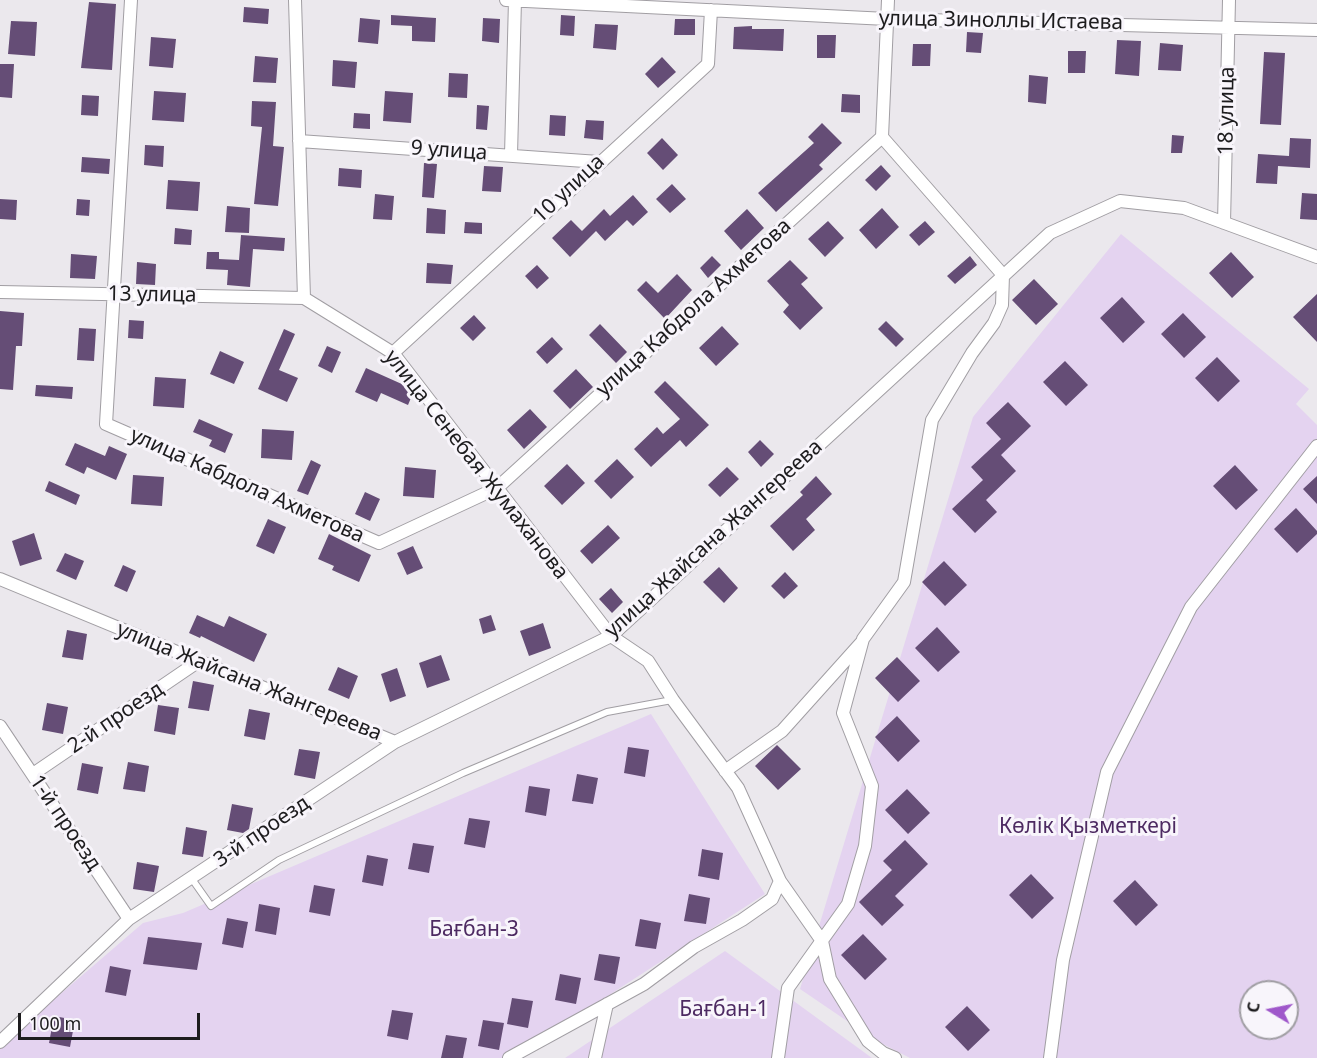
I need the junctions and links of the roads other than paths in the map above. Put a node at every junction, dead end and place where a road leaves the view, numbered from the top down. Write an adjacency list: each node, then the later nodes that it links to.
1 (131, 0): 19 (street, улица Кабдола Ахметова)
2 (295, 0): 12 (street)
3 (506, 0): 4 (street, улица Зиноллы Истаева)
4 (515, 0): 7 (street, улица Зиноллы Истаева); 13 (street)
5 (888, 0): 8 (street)
6 (1229, 0): 9 (street, 18 улица)
7 (711, 10): 8 (street, улица Зиноллы Истаева); 14 (street, 10 улица)
8 (887, 19): 9 (street, улица Зиноллы Истаева); 11 (street)
9 (1228, 26): 10 (street, улица Зиноллы Истаева); 15 (street, 18 улица)
10 (1317, 30)
11 (882, 137): 17 (street); 23 (street, улица Кабдола Ахметова)
12 (299, 141): 13 (street, 9 улица); 20 (street)
13 (511, 155): 14 (street, 9 улица)
14 (599, 162): 21 (street, 10 улица)
15 (1224, 223): 16 (street, улица Жайсана Жангереева); 17 (street, улица Жайсана Жангереева)
16 (1317, 257)
17 (1003, 275): 25 (street, улица Жайсана Жангереева); 26 (street)
18 (0, 292): 19 (street, 13 улица)
19 (114, 294): 20 (street, 13 улица); 23 (street, улица Кабдола Ахметова)
20 (304, 298): 21 (street, улица Сенебая Жумаханова)
21 (393, 353): 23 (street, улица Сенебая Жумаханова)
22 (1317, 446): 43 (street)
23 (497, 488): 25 (street, улица Сенебая Жумаханова)
24 (0, 579): 27 (street, улица Жайсана Жангереева)
25 (611, 636): 28 (street, улица Сенебая Жумаханова); 30 (street, улица Жайсана Жангереева)
26 (864, 639): 31 (street); 36 (street)
27 (199, 661): 30 (street, улица Жайсана Жангереева); 32 (street, 2-й проезд)
28 (672, 700): 31 (street, улица Сенебая Жумаханова); 33 (lane)
29 (0, 726): 32 (street, 1-й проезд)
30 (394, 742): 33 (street, 3-й проезд)
31 (725, 771): 34 (street, улица Сенебая Жумаханова)
32 (33, 774): 35 (street, 1-й проезд)
33 (192, 879): 35 (street, 3-й проезд)
34 (780, 880): 36 (street, улица Сенебая Жумаханова); 37 (street)
35 (129, 919): 38 (street, 3-й проезд)
36 (822, 941): 41 (street); 42 (street)
37 (608, 1004): 39 (street); 40 (street)
38 (0, 1042)
39 (509, 1058)
40 (595, 1058)
41 (778, 1058)
42 (895, 1058)
43 (1050, 1058)

